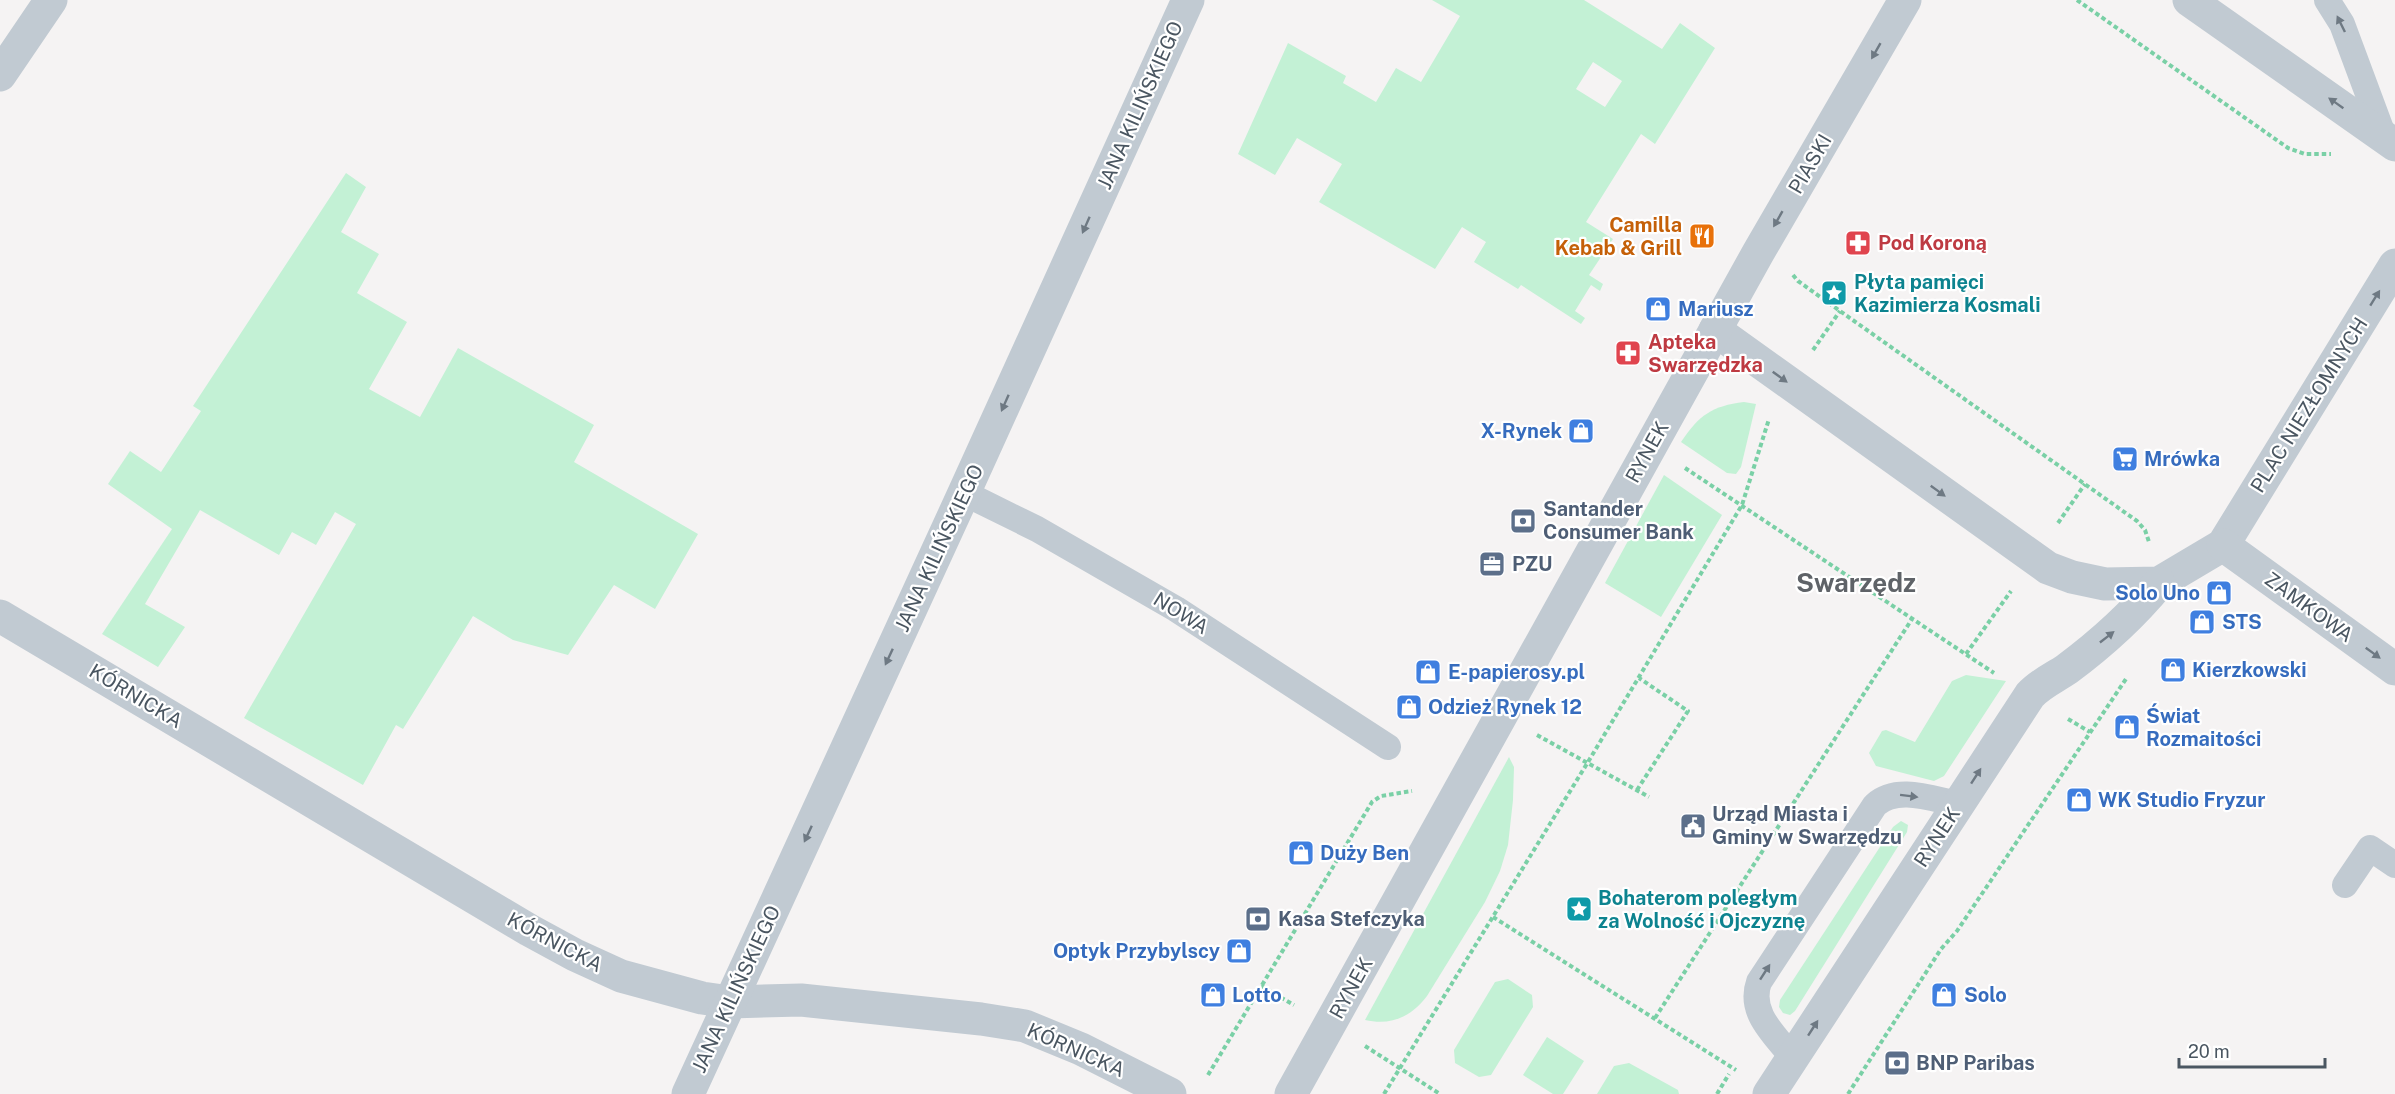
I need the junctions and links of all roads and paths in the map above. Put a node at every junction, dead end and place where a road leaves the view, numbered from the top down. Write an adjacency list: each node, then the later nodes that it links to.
1 (51, 0): 7 (street)
2 (1188, 0): 18 (street, JANA KILIŃSKIEGO, one-way to 18)
3 (1905, 0): 13 (street, PIASKI, one-way to 13)
4 (2077, 0): 9 (path)
5 (2189, 0): 8 (street, one-way to 5)
6 (2327, 0): 8 (lane, one-way to 6)
7 (0, 75)
8 (2389, 141)
9 (2335, 155)
10 (2395, 265): 22 (street, PLAC NIEZŁOMNYCH, one-way to 10)
11 (1801, 284): 12 (path)
12 (1840, 311): 14 (path); 17 (path)
13 (1716, 330): 23 (street, RYNEK, one-way to 23); 54 (street, RYNEK)
14 (1807, 360)
15 (1773, 409): 19 (path)
16 (1682, 466): 19 (path)
17 (2085, 484): 20 (path); 21 (path)
18 (964, 493): 33 (lane, NOWA); 43 (street, JANA KILIŃSKIEGO, one-way to 43)
19 (1742, 505): 26 (path); 31 (path)
20 (2056, 526)
21 (2150, 544)
22 (2223, 545): 23 (street, RYNEK); 28 (street, ZAMKOWA, one-way to 28)
23 (2159, 583): 38 (street, RYNEK, one-way to 23)
24 (2016, 585): 27 (path)
25 (0, 616): 43 (street, KÓRNICKA)
26 (1912, 619): 27 (path); 45 (path)
27 (1966, 654): 29 (path)
28 (2395, 669)
29 (1998, 676)
30 (2128, 676): 59 (path)
31 (1638, 678): 34 (path); 36 (path)
32 (1534, 732): 34 (path)
33 (1388, 747)
34 (1588, 762): 36 (path); 41 (path)
35 (1419, 786): 42 (path)
36 (1637, 790): 37 (path)
37 (1649, 798)
38 (1958, 804): 47 (street, RYNEK, one-way to 38); 47 (lane, one-way to 38)
39 (2395, 866): 40 (lane)
40 (2345, 885)
41 (1493, 917): 45 (path); 49 (path)
42 (1261, 986): 44 (path); 51 (path)
43 (730, 1002): 52 (street, JANA KILIŃSKIEGO); 53 (street, KÓRNICKA)
44 (1298, 1007)
45 (1655, 1018): 48 (path)
46 (1363, 1045): 49 (path)
47 (1793, 1058): 58 (street, RYNEK)
48 (1733, 1068): 50 (path); 57 (path)
49 (1399, 1069): 55 (path); 56 (path)
50 (1743, 1074)
51 (1203, 1084)
52 (688, 1094)
53 (1170, 1094)
54 (1291, 1094)
55 (1384, 1094)
56 (1440, 1094)
57 (1717, 1094)
58 (1769, 1094)
59 (1848, 1094)

